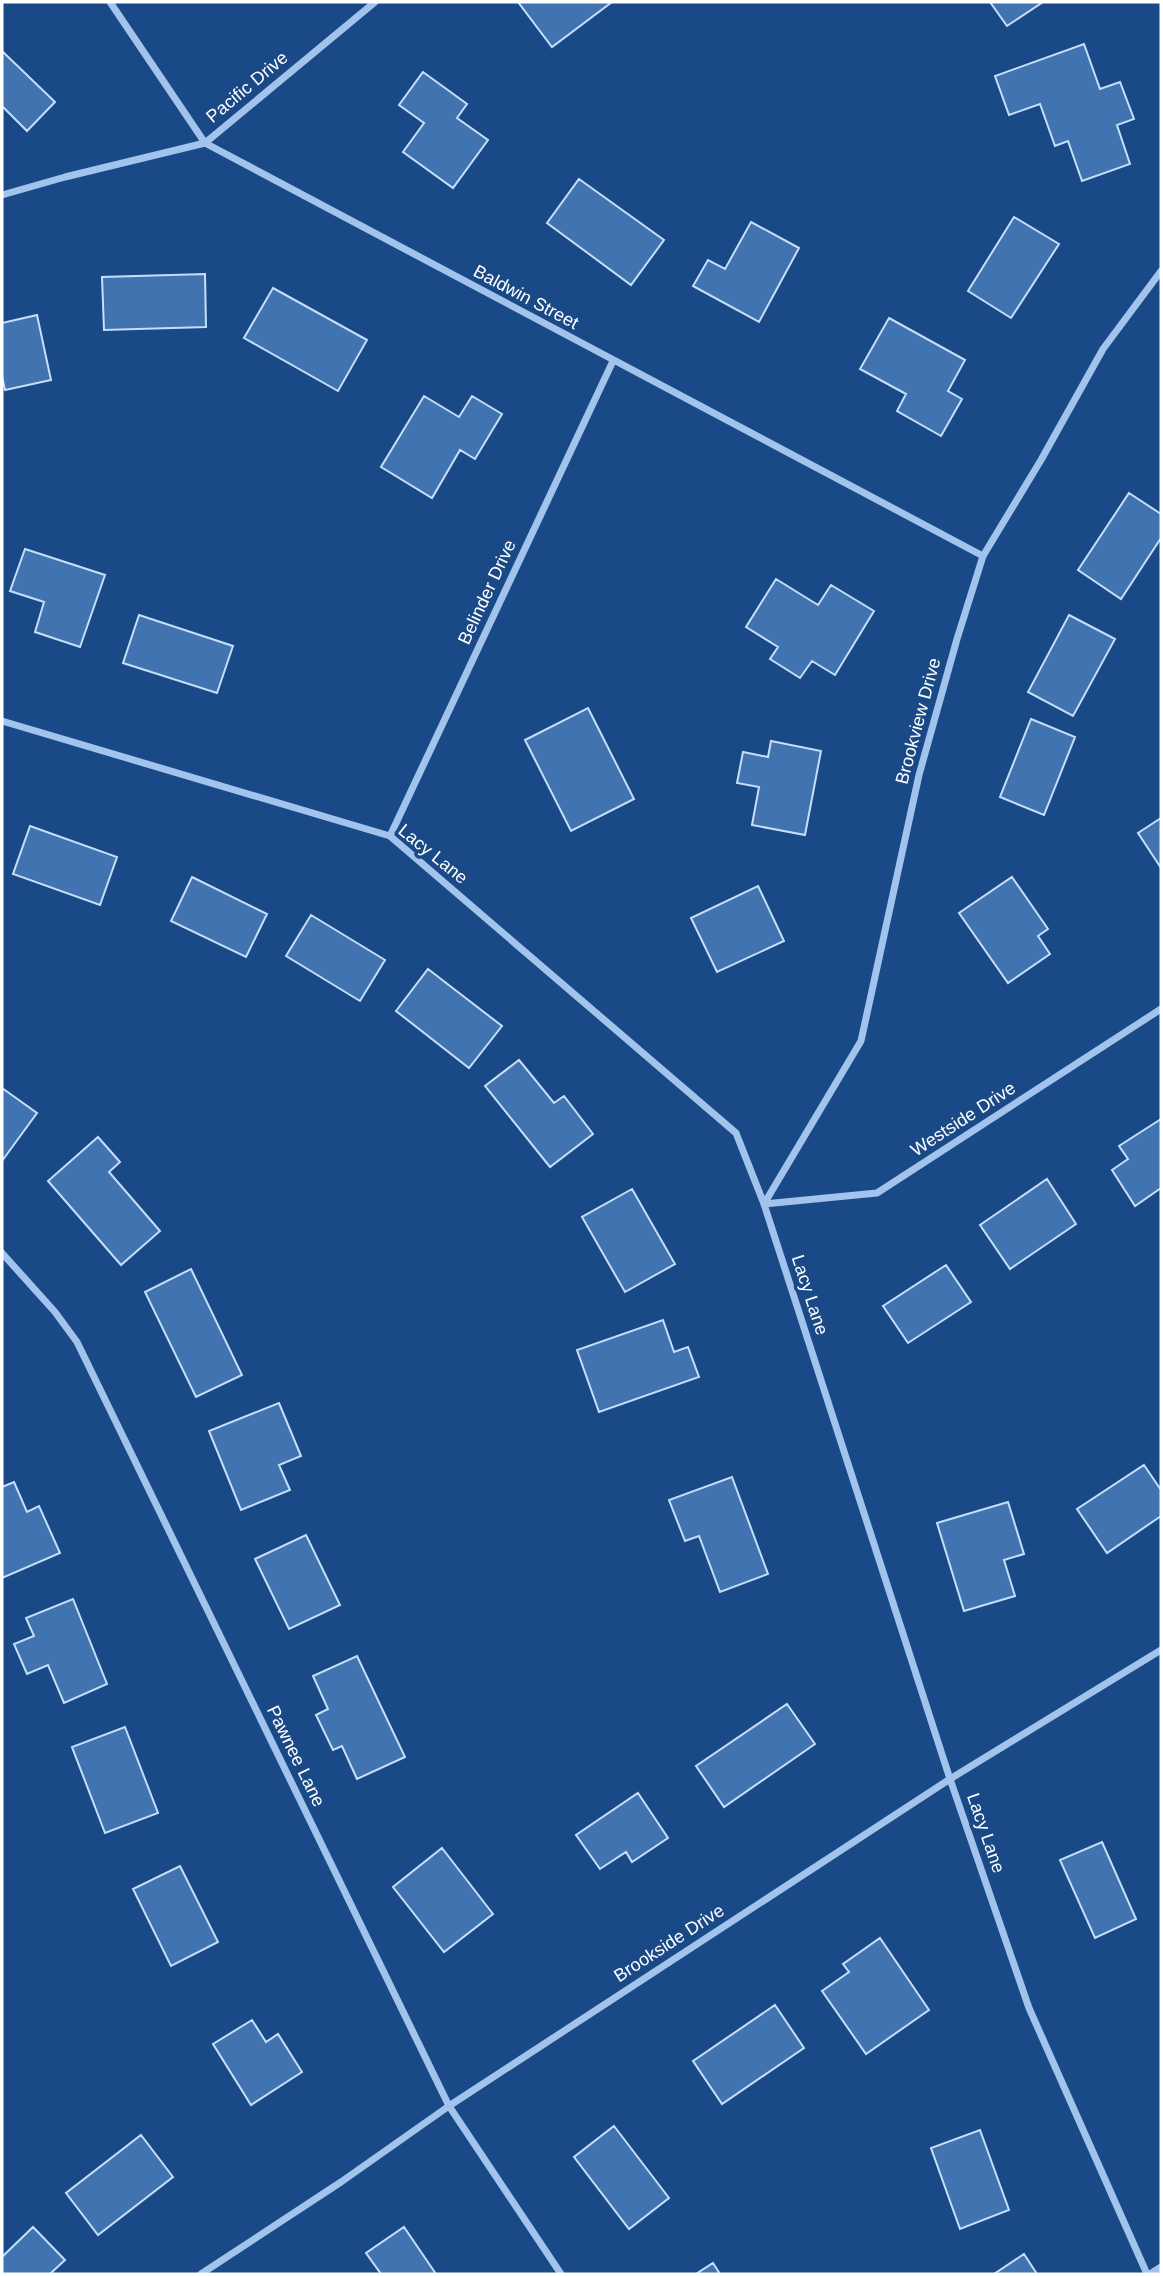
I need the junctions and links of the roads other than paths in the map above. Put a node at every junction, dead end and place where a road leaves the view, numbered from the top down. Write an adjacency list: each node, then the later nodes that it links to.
1 (110, 2): 3 (street, Baldwin Street)
2 (375, 2): 3 (street, Pacific Drive)
3 (205, 143): 4 (street, Pacific Drive); 6 (street, Baldwin Street)
4 (2, 195)
5 (1161, 271): 7 (street, Brookview Drive)
6 (613, 361): 7 (street, Baldwin Street); 9 (street, Belinder Drive)
7 (983, 556): 11 (street, Brookview Drive)
8 (2, 721): 9 (street, Lacy Lane)
9 (390, 836): 11 (street, Lacy Lane)
10 (1161, 1009): 11 (street, Westside Drive)
11 (764, 1204): 14 (street, Lacy Lane)
12 (2, 1253): 15 (street, Pawnee Lane)
13 (1161, 1650): 14 (street, Brookside Drive)
14 (950, 1779): 15 (street, Brookside Drive); 19 (street, Lacy Lane)
15 (449, 2106): 17 (street, Brookside Drive); 18 (street, Pawnee Lane)
16 (1161, 2267): 19 (street)
17 (201, 2274)
18 (561, 2274)
19 (1148, 2274)

